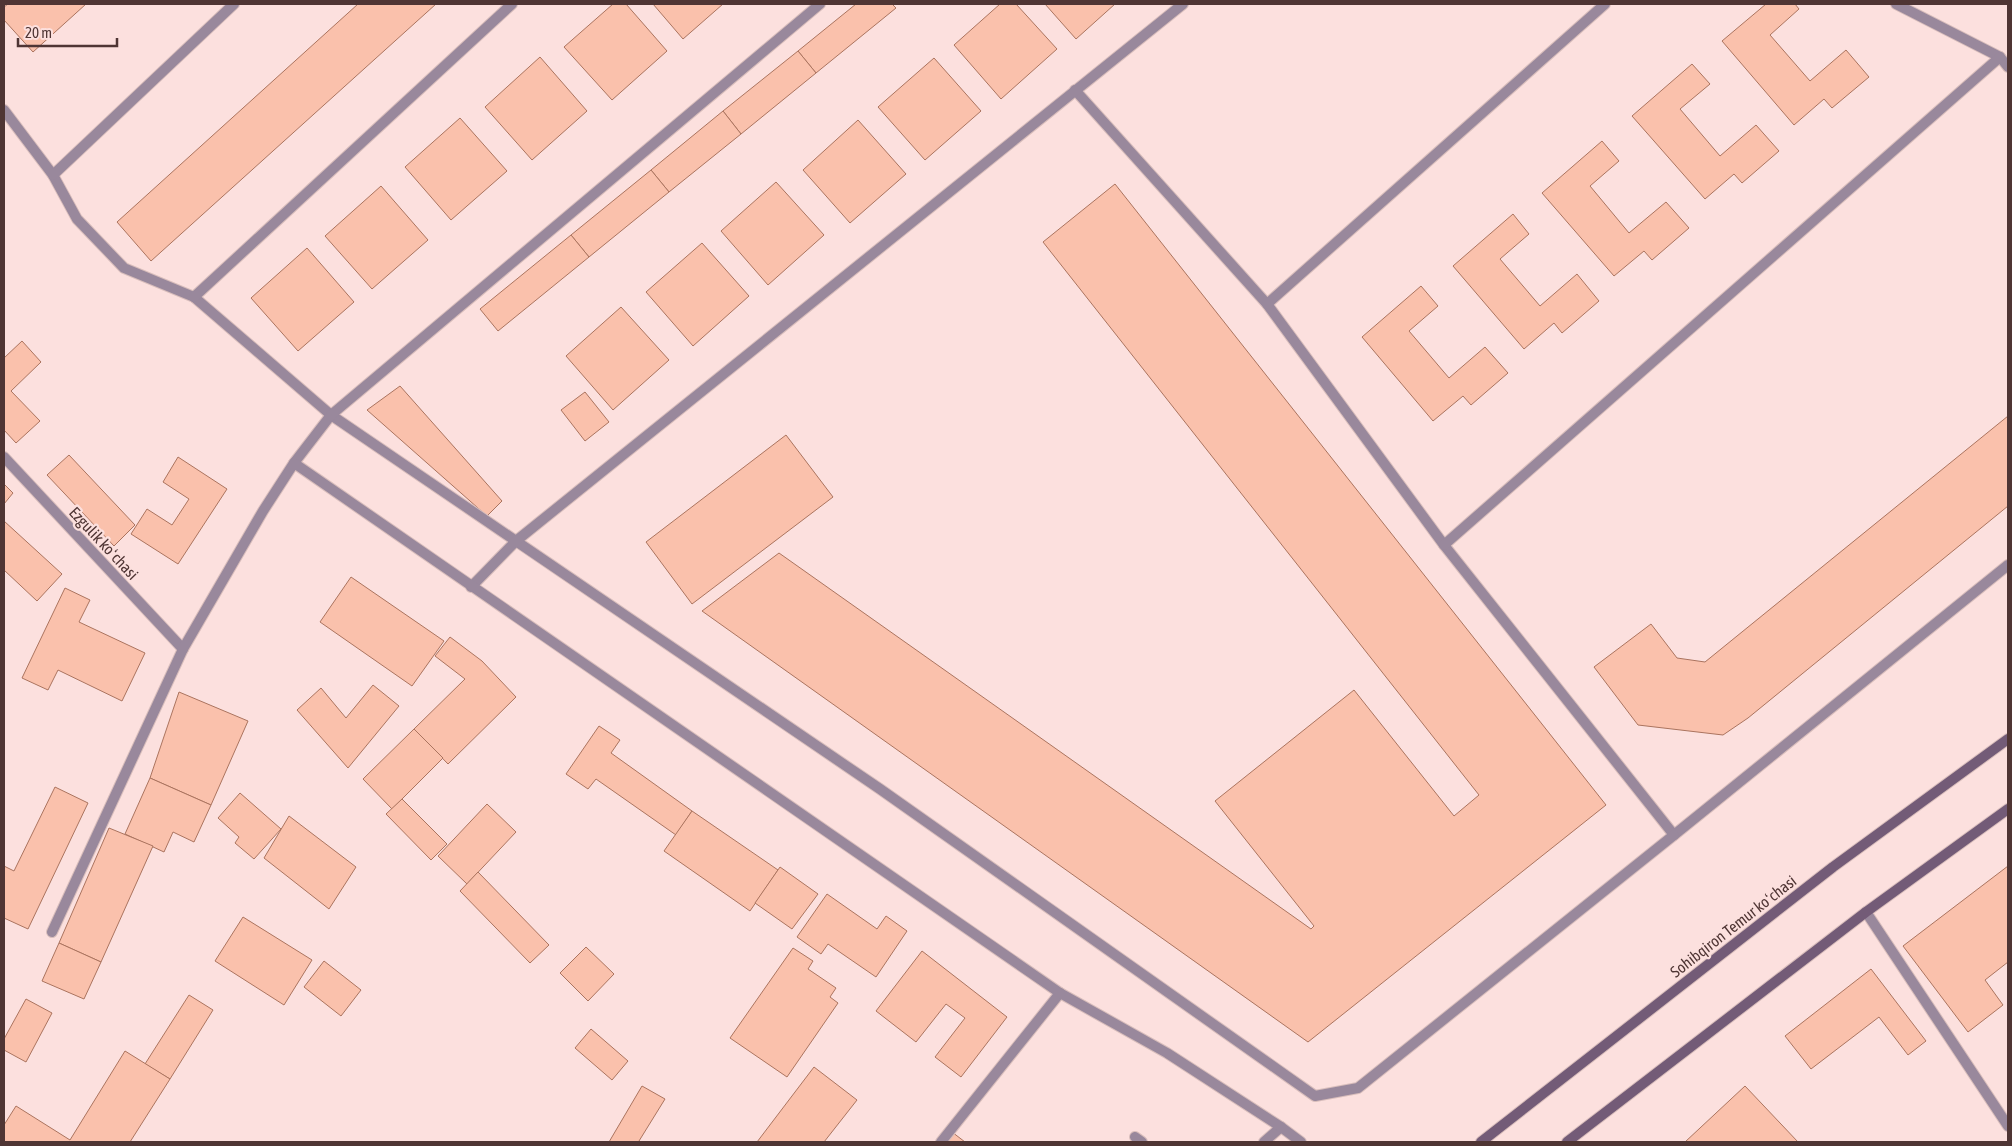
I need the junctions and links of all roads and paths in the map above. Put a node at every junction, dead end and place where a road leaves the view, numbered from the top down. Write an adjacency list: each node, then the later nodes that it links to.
1 (234, 4): 11 (street)
2 (512, 4): 12 (street)
3 (820, 4): 14 (street)
4 (1183, 4): 9 (street)
5 (1605, 4): 13 (street)
6 (1896, 4): 7 (street)
7 (2000, 57): 8 (street); 18 (street)
8 (2008, 67)
9 (1075, 90): 13 (street); 17 (street)
10 (4, 110): 11 (street)
11 (53, 175): 12 (street)
12 (194, 297): 14 (street)
13 (1267, 304): 18 (street)
14 (331, 415): 16 (street); 17 (street)
15 (4, 457): 21 (street, Ezgulik koʻchasi)
16 (294, 463): 20 (street); 21 (street)
17 (516, 541): 20 (street); 24 (street)
18 (1444, 545): 24 (street)
19 (2008, 565): 24 (street)
20 (471, 587): 27 (street)
21 (183, 649): 26 (street)
22 (2008, 739): 33 (main road, Sohibqiron Temur koʻchasi)
23 (2008, 809): 25 (main road)
24 (1674, 835)
25 (1866, 912): 29 (street); 34 (main road)
26 (52, 932)
27 (1060, 993): 28 (street); 30 (street)
28 (1281, 1126): 31 (street); 32 (street)
29 (2008, 1126)
30 (940, 1142)
31 (1264, 1142)
32 (1301, 1142)
33 (1480, 1142)
34 (1567, 1142)

